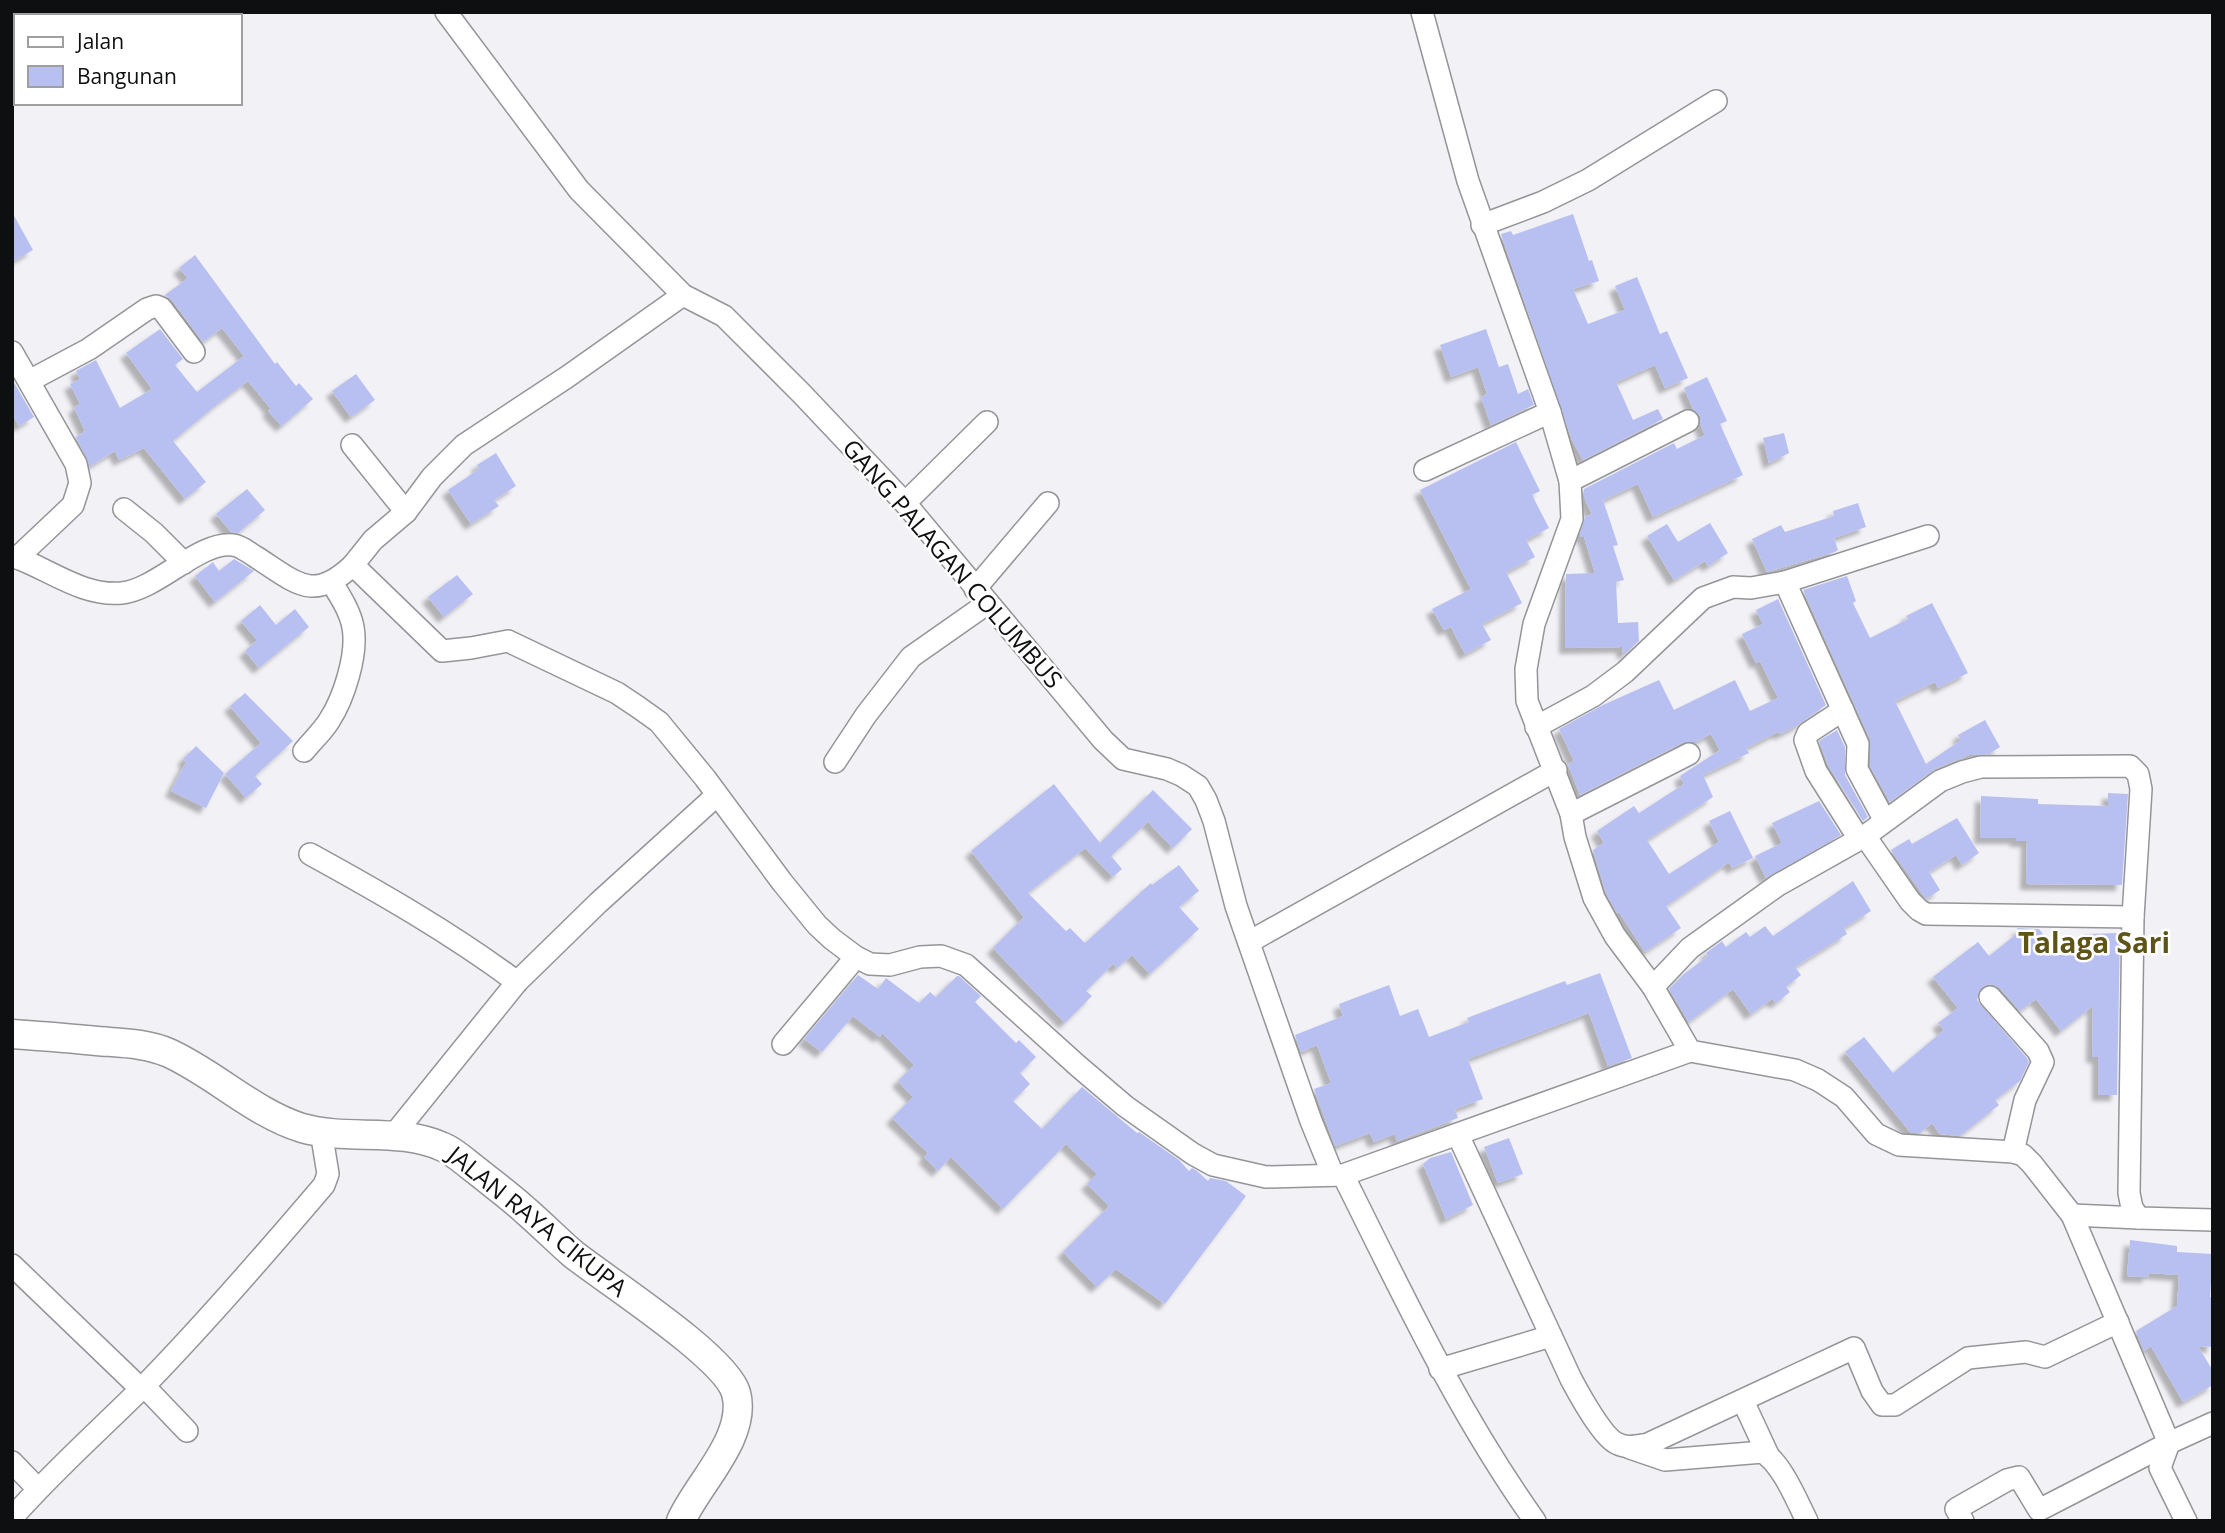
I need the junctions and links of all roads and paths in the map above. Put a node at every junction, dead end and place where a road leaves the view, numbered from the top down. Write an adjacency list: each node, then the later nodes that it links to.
1 (446, 12): 5 (street, GANG PALAGAN COLUMBUS)
2 (1422, 12): 4 (street)
3 (1716, 101): 4 (street)
4 (1482, 225): 9 (street)
5 (683, 295): 15 (street, GANG PALAGAN COLUMBUS); 18 (street)
6 (12, 352): 8 (street)
7 (194, 352): 8 (street)
8 (29, 381): 20 (street)
9 (1550, 412): 13 (street); 14 (street)
10 (1688, 421): 14 (street)
11 (988, 422): 15 (street)
12 (352, 445): 18 (street)
13 (1425, 470)
14 (1570, 481): 27 (street)
15 (905, 503): 25 (street, GANG PALAGAN COLUMBUS)
16 (1048, 503): 25 (street)
17 (124, 509): 21 (street)
18 (406, 512): 22 (street)
19 (1928, 536): 23 (street)
20 (15, 557): 21 (street)
21 (184, 563): 24 (street)
22 (353, 565): 24 (street); 32 (street)
23 (1785, 582): 26 (street); 27 (street)
24 (332, 583): 28 (street)
25 (982, 596): 30 (street); 38 (street, GANG PALAGAN COLUMBUS)
26 (1843, 710): 34 (street); 35 (street)
27 (1536, 727): 31 (street)
28 (304, 751)
29 (1689, 754): 33 (street)
30 (835, 762)
31 (1556, 770): 33 (street); 38 (street)
32 (717, 795): 39 (street); 41 (street)
33 (1571, 814): 40 (street)
34 (1885, 821): 35 (street); 37 (street)
35 (1862, 838): 37 (street); 40 (street)
36 (310, 854): 41 (street)
37 (2133, 917): 52 (street)
38 (1250, 942): 50 (street, GANG PALAGAN COLUMBUS)
39 (856, 957): 44 (street); 50 (street)
40 (1653, 987): 45 (street)
41 (511, 989): 48 (street)
42 (1990, 997): 49 (street)
43 (12, 1034): 46 (main road, JALAN RAYA CIKUPA)
44 (783, 1044)
45 (1690, 1051): 47 (street); 49 (street)
46 (321, 1131): 48 (main road, JALAN RAYA CIKUPA); 58 (street)
47 (1458, 1135): 50 (street); 56 (street)
48 (392, 1137): 68 (main road, JALAN RAYA CIKUPA)
49 (2013, 1152): 51 (street)
50 (1338, 1175): 57 (street, GANG PALAGAN COLUMBUS)
51 (2072, 1215): 52 (street); 55 (street)
52 (2139, 1217): 53 (street)
53 (2213, 1220)
54 (12, 1265): 58 (street)
55 (2118, 1322): 59 (street); 62 (street)
56 (1551, 1336): 57 (street); 63 (street)
57 (1440, 1369): 69 (street, GANG PALAGAN COLUMBUS)
58 (142, 1387): 61 (street); 66 (street)
59 (1743, 1401): 63 (street); 64 (street)
60 (2213, 1423): 62 (street)
61 (187, 1431)
62 (2169, 1443): 71 (street); 72 (street)
63 (1630, 1448): 64 (street)
64 (1769, 1457): 70 (street)
65 (12, 1462): 66 (street)
66 (38, 1489): 67 (street)
67 (12, 1518)
68 (681, 1521)
69 (1535, 1521)
70 (1807, 1521)
71 (1963, 1521)
72 (2186, 1521)

